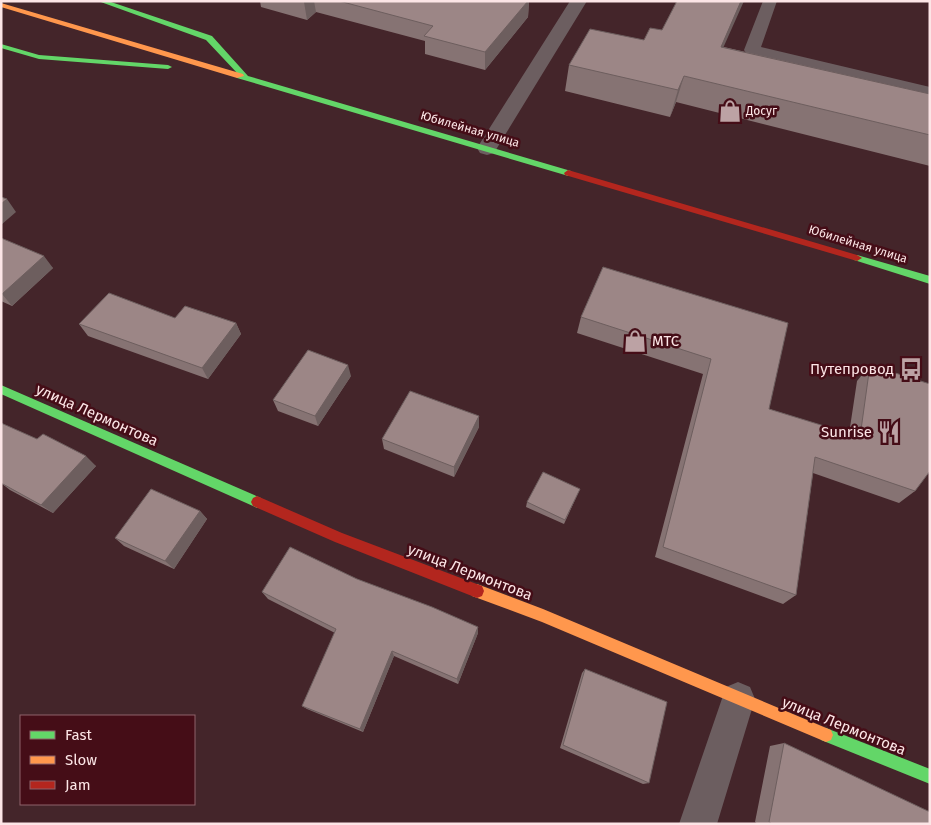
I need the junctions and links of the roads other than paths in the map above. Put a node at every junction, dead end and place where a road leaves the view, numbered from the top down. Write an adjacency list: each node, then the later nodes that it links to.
1 (101, 1): 6 (main road)
2 (579, 1): 8 (street)
3 (770, 1): 7 (lane)
4 (1, 5): 6 (main road, Юбилейная улица)
5 (1, 46): 6 (main road)
6 (246, 78): 8 (main road, Юбилейная улица)
7 (930, 92)
8 (487, 148): 9 (main road, Юбилейная улица)
9 (930, 280)
10 (1, 389): 11 (main road, улица Лермонтова)
11 (738, 699): 12 (main road, улица Лермонтова); 13 (street)
12 (930, 777)
13 (698, 824)

